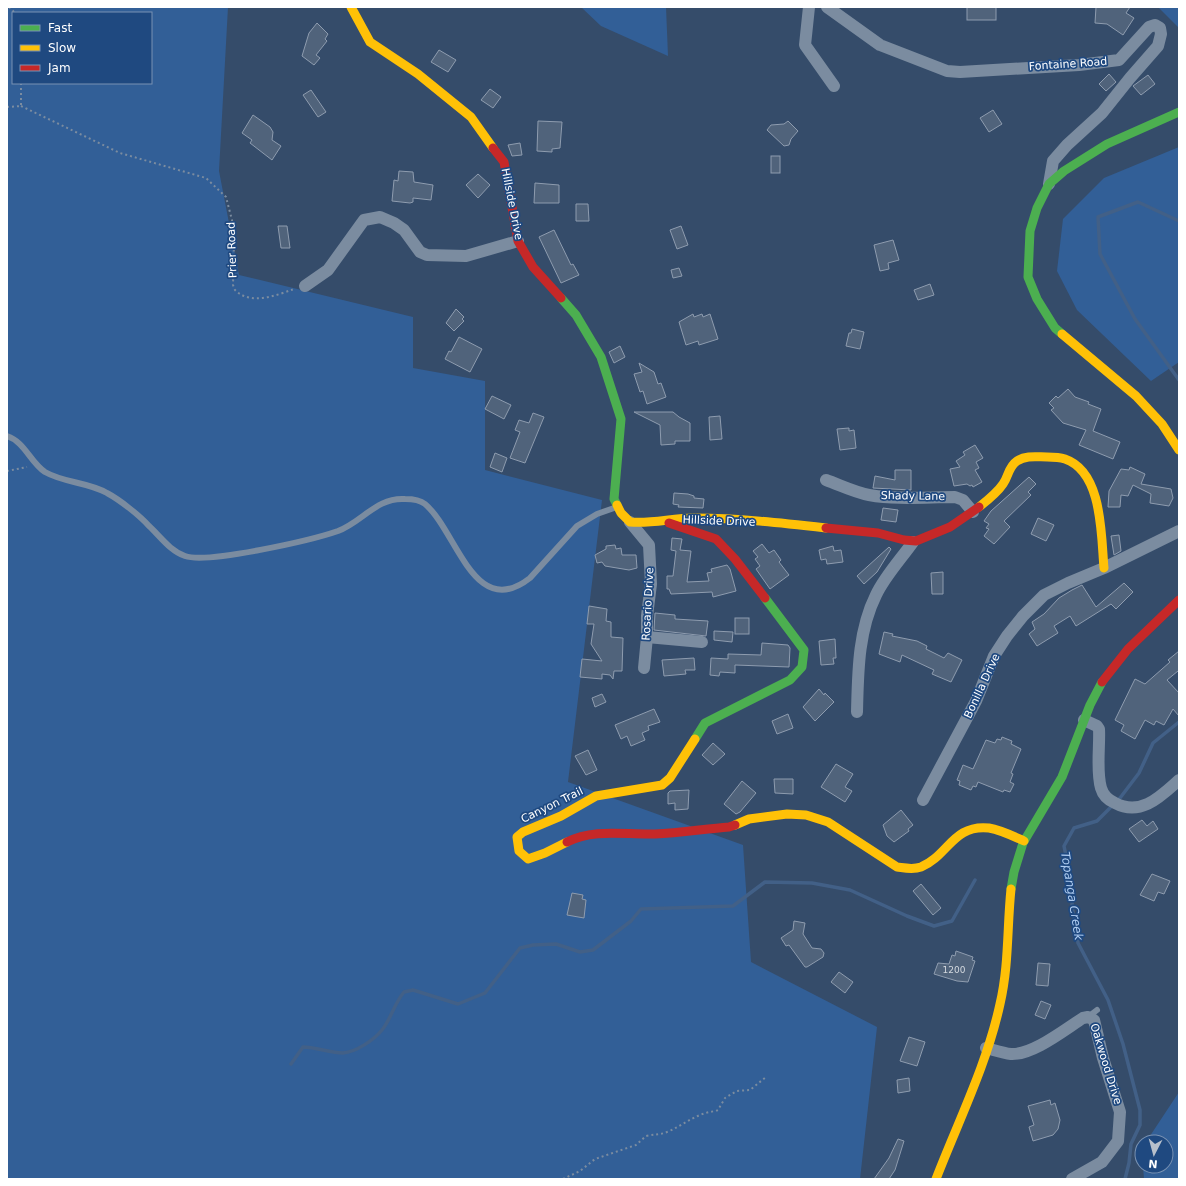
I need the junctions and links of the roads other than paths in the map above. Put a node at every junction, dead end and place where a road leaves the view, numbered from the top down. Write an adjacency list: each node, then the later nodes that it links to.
1 (351, 7): 7 (street, Hillside Drive)
2 (808, 7): 4 (street)
3 (827, 7): 6 (street, Fontaine Road)
4 (834, 86)
5 (1179, 112): 6 (street)
6 (1049, 184): 10 (street)
7 (518, 241): 8 (street); 12 (street, Hillside Drive)
8 (305, 286)
9 (7, 436): 12 (lane)
10 (1179, 450)
11 (826, 480): 13 (street, Shady Lane)
12 (617, 507): 15 (street)
13 (973, 512): 17 (street); 18 (street)
14 (665, 521): 15 (street, Hillside Drive); 17 (street, Hillside Drive); 27 (street, Canyon Trail)
15 (630, 522): 20 (street, Rosario Drive)
16 (1179, 531): 18 (street)
17 (913, 542): 23 (street)
18 (1104, 568): 26 (street, Bonilla Drive)
19 (1179, 600): 24 (street)
20 (647, 637): 21 (street); 22 (street, Rosario Drive)
21 (702, 642)
22 (644, 668)
23 (857, 712)
24 (1084, 720): 25 (street); 27 (street)
25 (1179, 780)
26 (923, 800)
27 (1024, 841): 28 (street)
28 (986, 1048): 29 (street); 30 (street, Oakwood Drive)
29 (936, 1179)
30 (1072, 1179)

